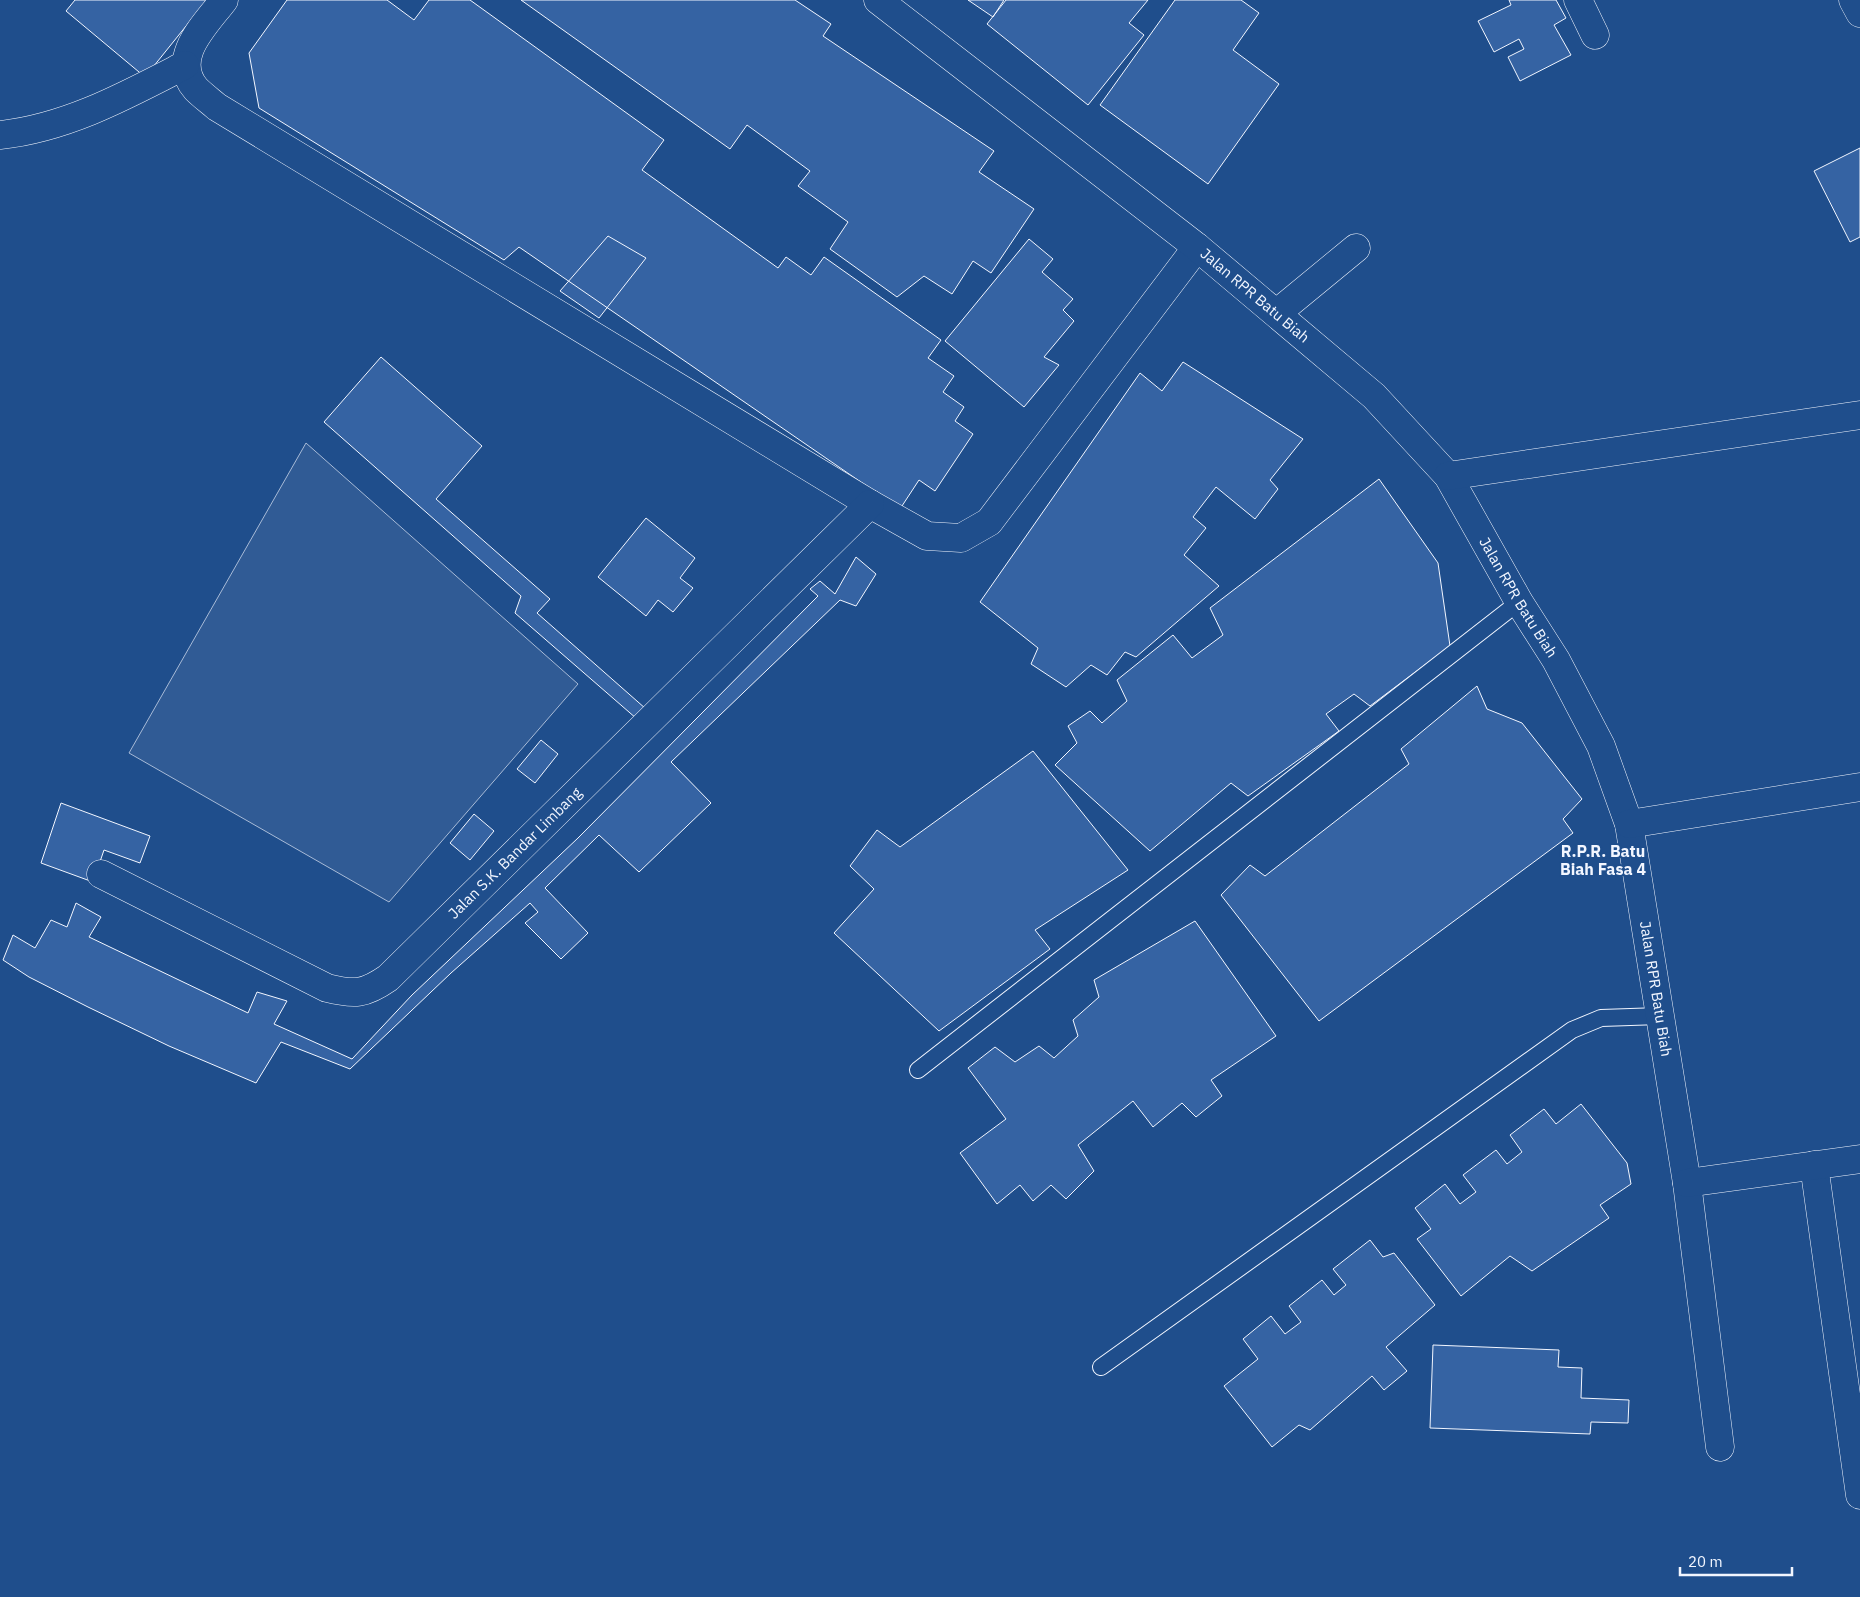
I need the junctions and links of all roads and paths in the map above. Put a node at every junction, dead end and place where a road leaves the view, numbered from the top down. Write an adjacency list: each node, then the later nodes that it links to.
1 (224, 0): 7 (street)
2 (878, 0): 9 (street, Jalan RPR Batu Biah)
3 (1578, 0): 6 (street)
4 (1853, 0): 5 (street)
5 (1860, 13)
6 (1595, 35)
7 (185, 65): 8 (street); 14 (street)
8 (0, 134)
9 (1197, 247): 11 (street, Jalan RPR Batu Biah); 14 (street)
10 (1356, 248): 11 (street)
11 (1277, 313): 13 (street, Jalan RPR Batu Biah)
12 (1860, 414): 13 (street)
13 (1448, 476): 15 (street, Jalan RPR Batu Biah)
14 (870, 504): 18 (street, Jalan S.K. Bandar Limbang)
15 (1519, 602): 17 (street, Jalan RPR Batu Biah); 20 (lane)
16 (1860, 787): 17 (street)
17 (1629, 824): 19 (street, Jalan RPR Batu Biah)
18 (101, 874)
19 (1660, 1016): 23 (street, Jalan RPR Batu Biah); 24 (lane)
20 (918, 1070)
21 (1860, 1159): 22 (street)
22 (1814, 1166): 23 (street); 26 (street)
23 (1687, 1184): 25 (street, Jalan RPR Batu Biah)
24 (1101, 1367)
25 (1720, 1447)
26 (1860, 1495)

